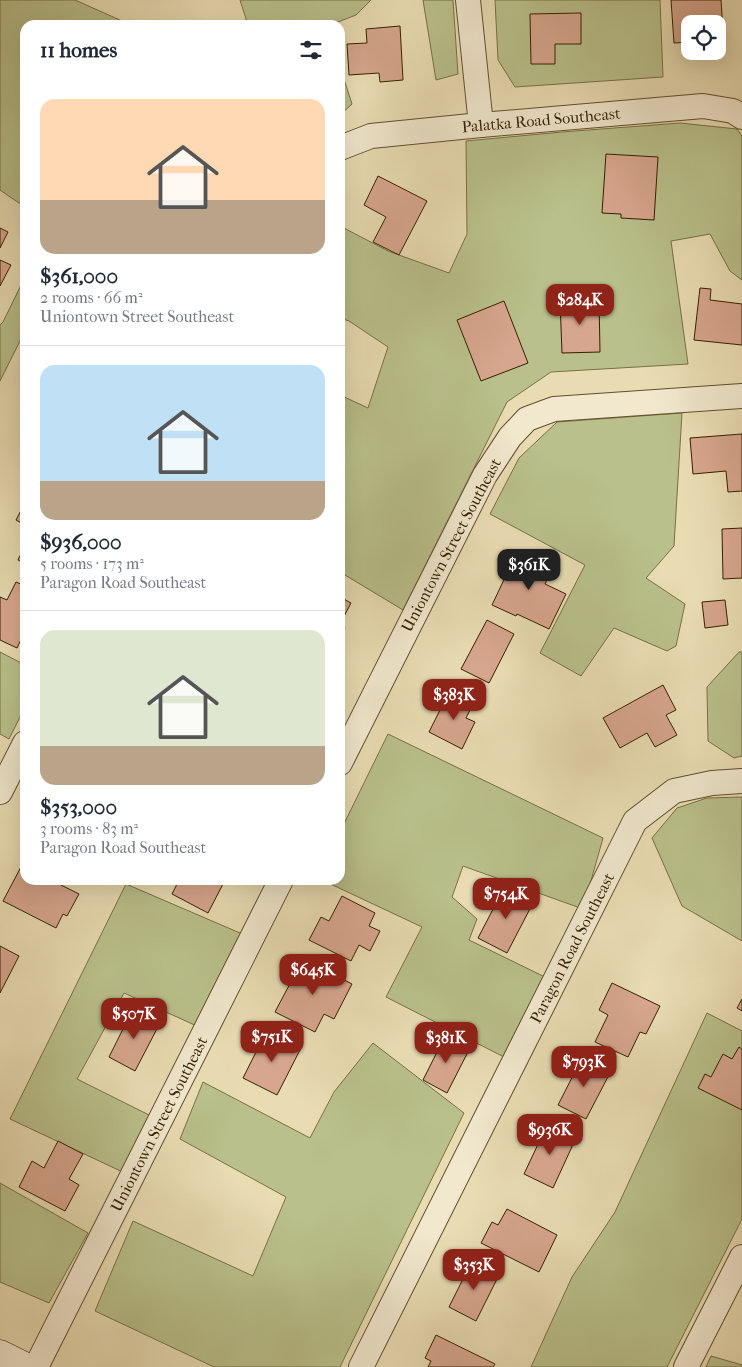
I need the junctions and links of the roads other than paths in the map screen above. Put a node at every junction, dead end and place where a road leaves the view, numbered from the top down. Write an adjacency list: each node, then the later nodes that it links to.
1 (468, 0): 3 (street)
2 (742, 117): 3 (street, Palatka Road Southeast)
3 (480, 125): 4 (street, Palatka Road Southeast)
4 (345, 146)
5 (742, 396): 7 (street, Uniontown Street Southeast)
6 (20, 753): 9 (street)
7 (345, 753)
8 (742, 781): 15 (street, Paragon Road Southeast)
9 (0, 792)
10 (278, 885): 14 (street, Uniontown Street Southeast)
11 (742, 1257): 16 (street)
12 (0, 1354): 13 (main road)
13 (26, 1367)
14 (36, 1367)
15 (361, 1367)
16 (686, 1367)

